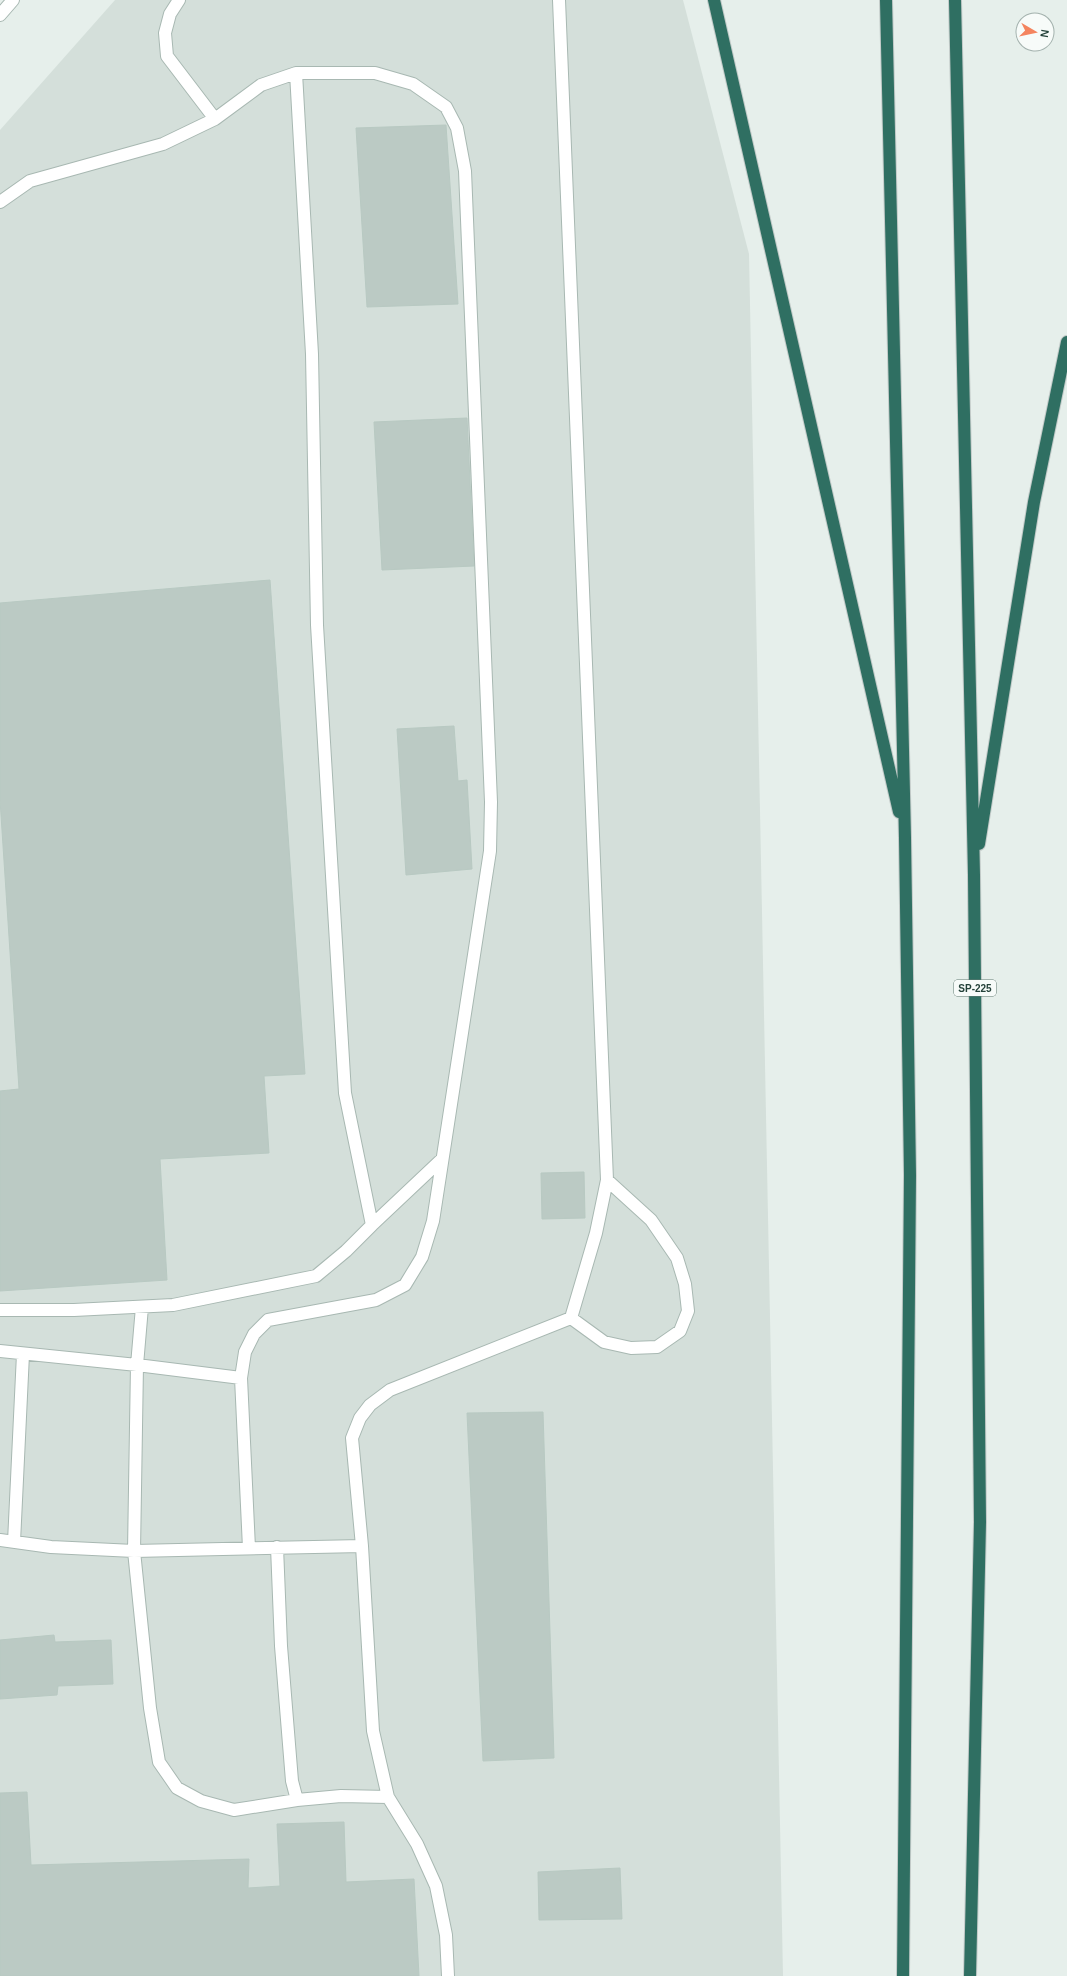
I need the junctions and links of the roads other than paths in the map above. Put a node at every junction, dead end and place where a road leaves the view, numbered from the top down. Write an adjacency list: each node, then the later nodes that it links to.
1 (13, 0): 7 (street)
2 (179, 0): 9 (street)
3 (559, 0): 15 (street)
4 (714, 0): 12 (highway)
5 (886, 0): 12 (highway)
6 (955, 0): 13 (highway, SP-225)
7 (0, 16)
8 (296, 73): 9 (street); 14 (street); 16 (street)
9 (215, 119): 10 (street)
10 (0, 202)
11 (1067, 342): 13 (highway)
12 (905, 838): 33 (highway)
13 (974, 875): 34 (highway, SP-225)
14 (442, 1159): 16 (street); 23 (street)
15 (607, 1180): 19 (street); 19 (street)
16 (372, 1225): 17 (street)
17 (142, 1307): 18 (street); 22 (street)
18 (0, 1310)
19 (571, 1318): 26 (street)
20 (0, 1351): 21 (street)
21 (23, 1354): 22 (street); 25 (street)
22 (137, 1365): 23 (street); 29 (street)
23 (241, 1378): 28 (street)
24 (0, 1540): 25 (street)
25 (14, 1542): 29 (street)
26 (362, 1546): 27 (street); 30 (street)
27 (278, 1547): 28 (street); 31 (street)
28 (249, 1548): 29 (street)
29 (134, 1551): 31 (street)
30 (388, 1797): 31 (street); 32 (street)
31 (297, 1800)
32 (448, 1976)
33 (904, 1976)
34 (970, 1976)

